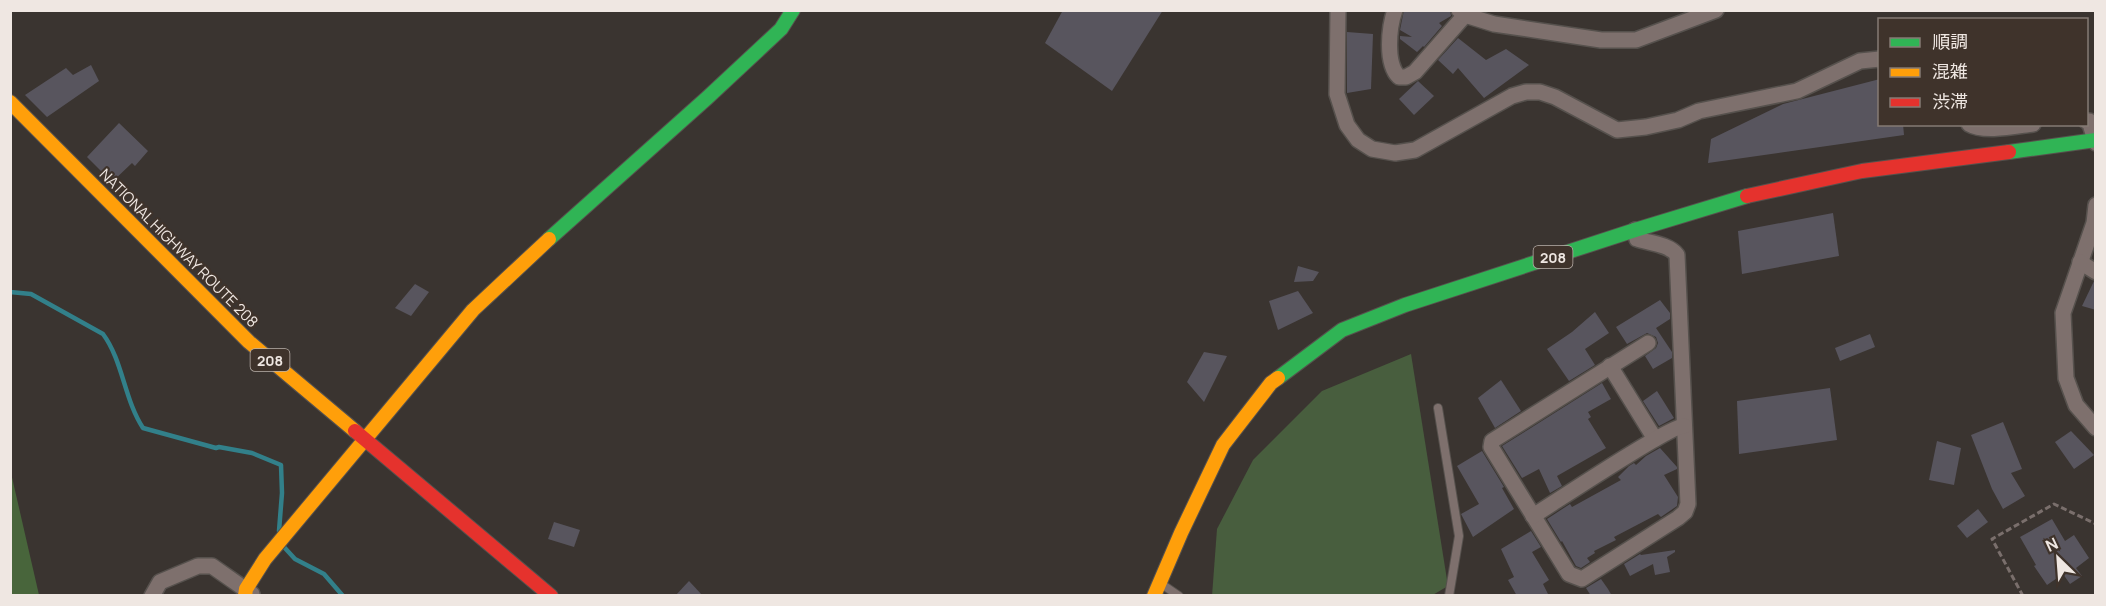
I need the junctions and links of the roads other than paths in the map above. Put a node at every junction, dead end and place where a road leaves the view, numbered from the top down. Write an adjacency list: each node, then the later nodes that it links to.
1 (793, 10): 22 (main road)
2 (1338, 10): 6 (street)
3 (1395, 10): 5 (street)
4 (1716, 10): 5 (street)
5 (1462, 13)
6 (1878, 59)
7 (10, 102): 22 (main road, NATIONAL HIGHWAY ROUTE 208 / 208)
8 (2088, 121): 11 (street)
9 (1972, 126): 10 (street)
10 (2016, 126)
11 (2095, 141): 13 (main road, 208)
12 (2096, 205): 14 (street)
13 (1635, 230): 19 (street); 24 (main road, 208)
14 (2080, 262): 15 (street); 20 (street)
15 (2096, 272)
16 (1648, 343): 17 (street)
17 (1610, 366): 21 (street); 23 (street)
18 (1438, 408): 29 (lane)
19 (1684, 426): 21 (street); 23 (street)
20 (2096, 428)
21 (1655, 439): 23 (street)
22 (364, 441): 25 (main road); 27 (main road, NATIONAL HIGHWAY ROUTE 208 / 208)
23 (1533, 516)
24 (1157, 589): 28 (lane)
25 (248, 593): 26 (street)
26 (152, 596)
27 (551, 596)
28 (1179, 596)
29 (1449, 596)

